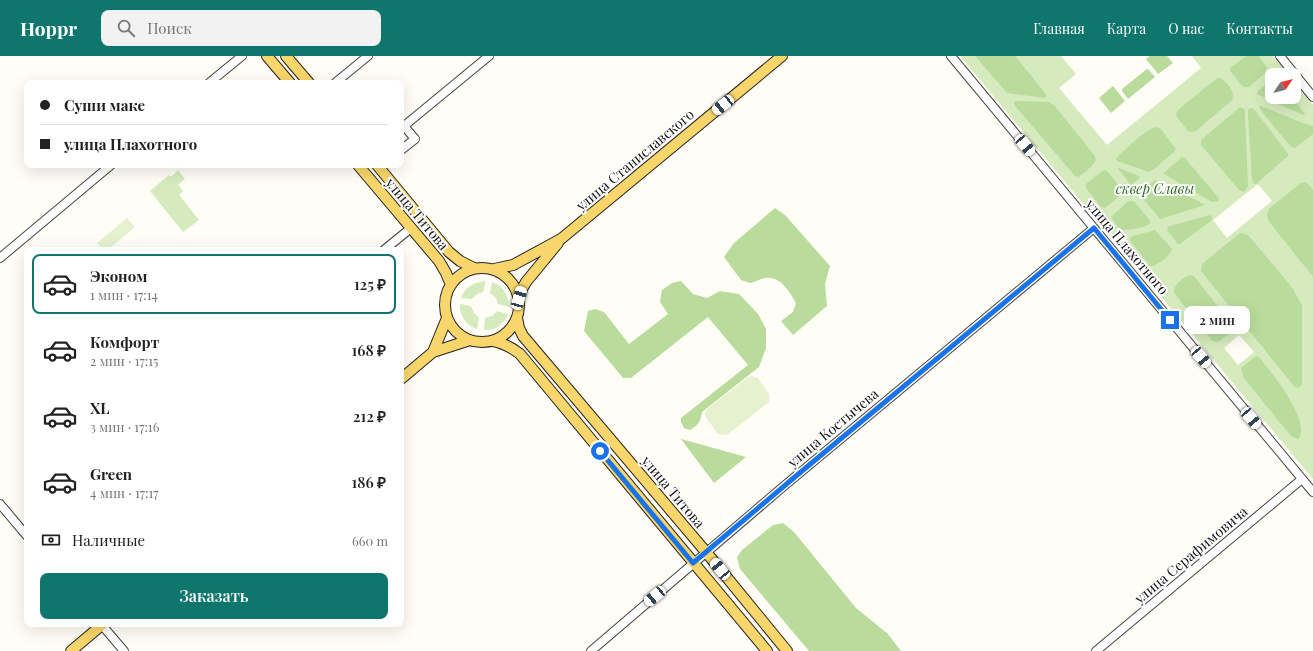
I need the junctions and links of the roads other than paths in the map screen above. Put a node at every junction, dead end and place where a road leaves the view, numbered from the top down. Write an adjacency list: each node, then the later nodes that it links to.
1 (242, 56): 9 (street)
2 (267, 56): 10 (main road)
3 (286, 56): 11 (main road)
4 (368, 56): 12 (street)
5 (489, 56): 14 (street)
6 (782, 56): 22 (main road, улица Станиславского)
7 (951, 56): 21 (street, улица Плахотного)
8 (1280, 56): 13 (street)
9 (214, 80)
10 (287, 80)
11 (306, 80)
12 (340, 80)
13 (1313, 97)
14 (404, 126)
15 (404, 126): 16 (street)
16 (404, 148)
17 (108, 168): 24 (street)
18 (361, 168): 20 (main road, улица Титова)
19 (382, 168): 25 (main road, улица Титова)
20 (411, 228): 23 (street); 27 (main road, улица Титова)
21 (1094, 228): 35 (street, улица Плахотного); 39 (street, улица Костычева)
22 (561, 239): 26 (main road); 28 (main road)
23 (388, 247)
24 (0, 258)
25 (474, 268): 26 (main road); 27 (main road)
26 (494, 269): 28 (main road)
27 (450, 285): 29 (main road)
28 (519, 298): 30 (main road)
29 (447, 318): 31 (main road); 33 (main road)
30 (517, 318): 32 (main road); 39 (main road, улица Титова)
31 (470, 340): 32 (main road); 33 (main road)
32 (492, 341): 40 (main road, улица Титова)
33 (433, 352): 34 (main road)
34 (404, 376)
35 (1302, 479): 36 (street, улица Плахотного); 48 (street, улица Серафимовича)
36 (1313, 492)
37 (0, 504): 38 (street)
38 (24, 532)
39 (706, 552): 40 (street, улица Костычева); 47 (main road, улица Титова)
40 (693, 563): 45 (street, улица Костычева); 46 (main road, улица Титова)
41 (99, 627): 43 (main road)
42 (104, 627): 44 (street)
43 (71, 651)
44 (124, 651)
45 (590, 651)
46 (767, 651)
47 (787, 651)
48 (1096, 651)

